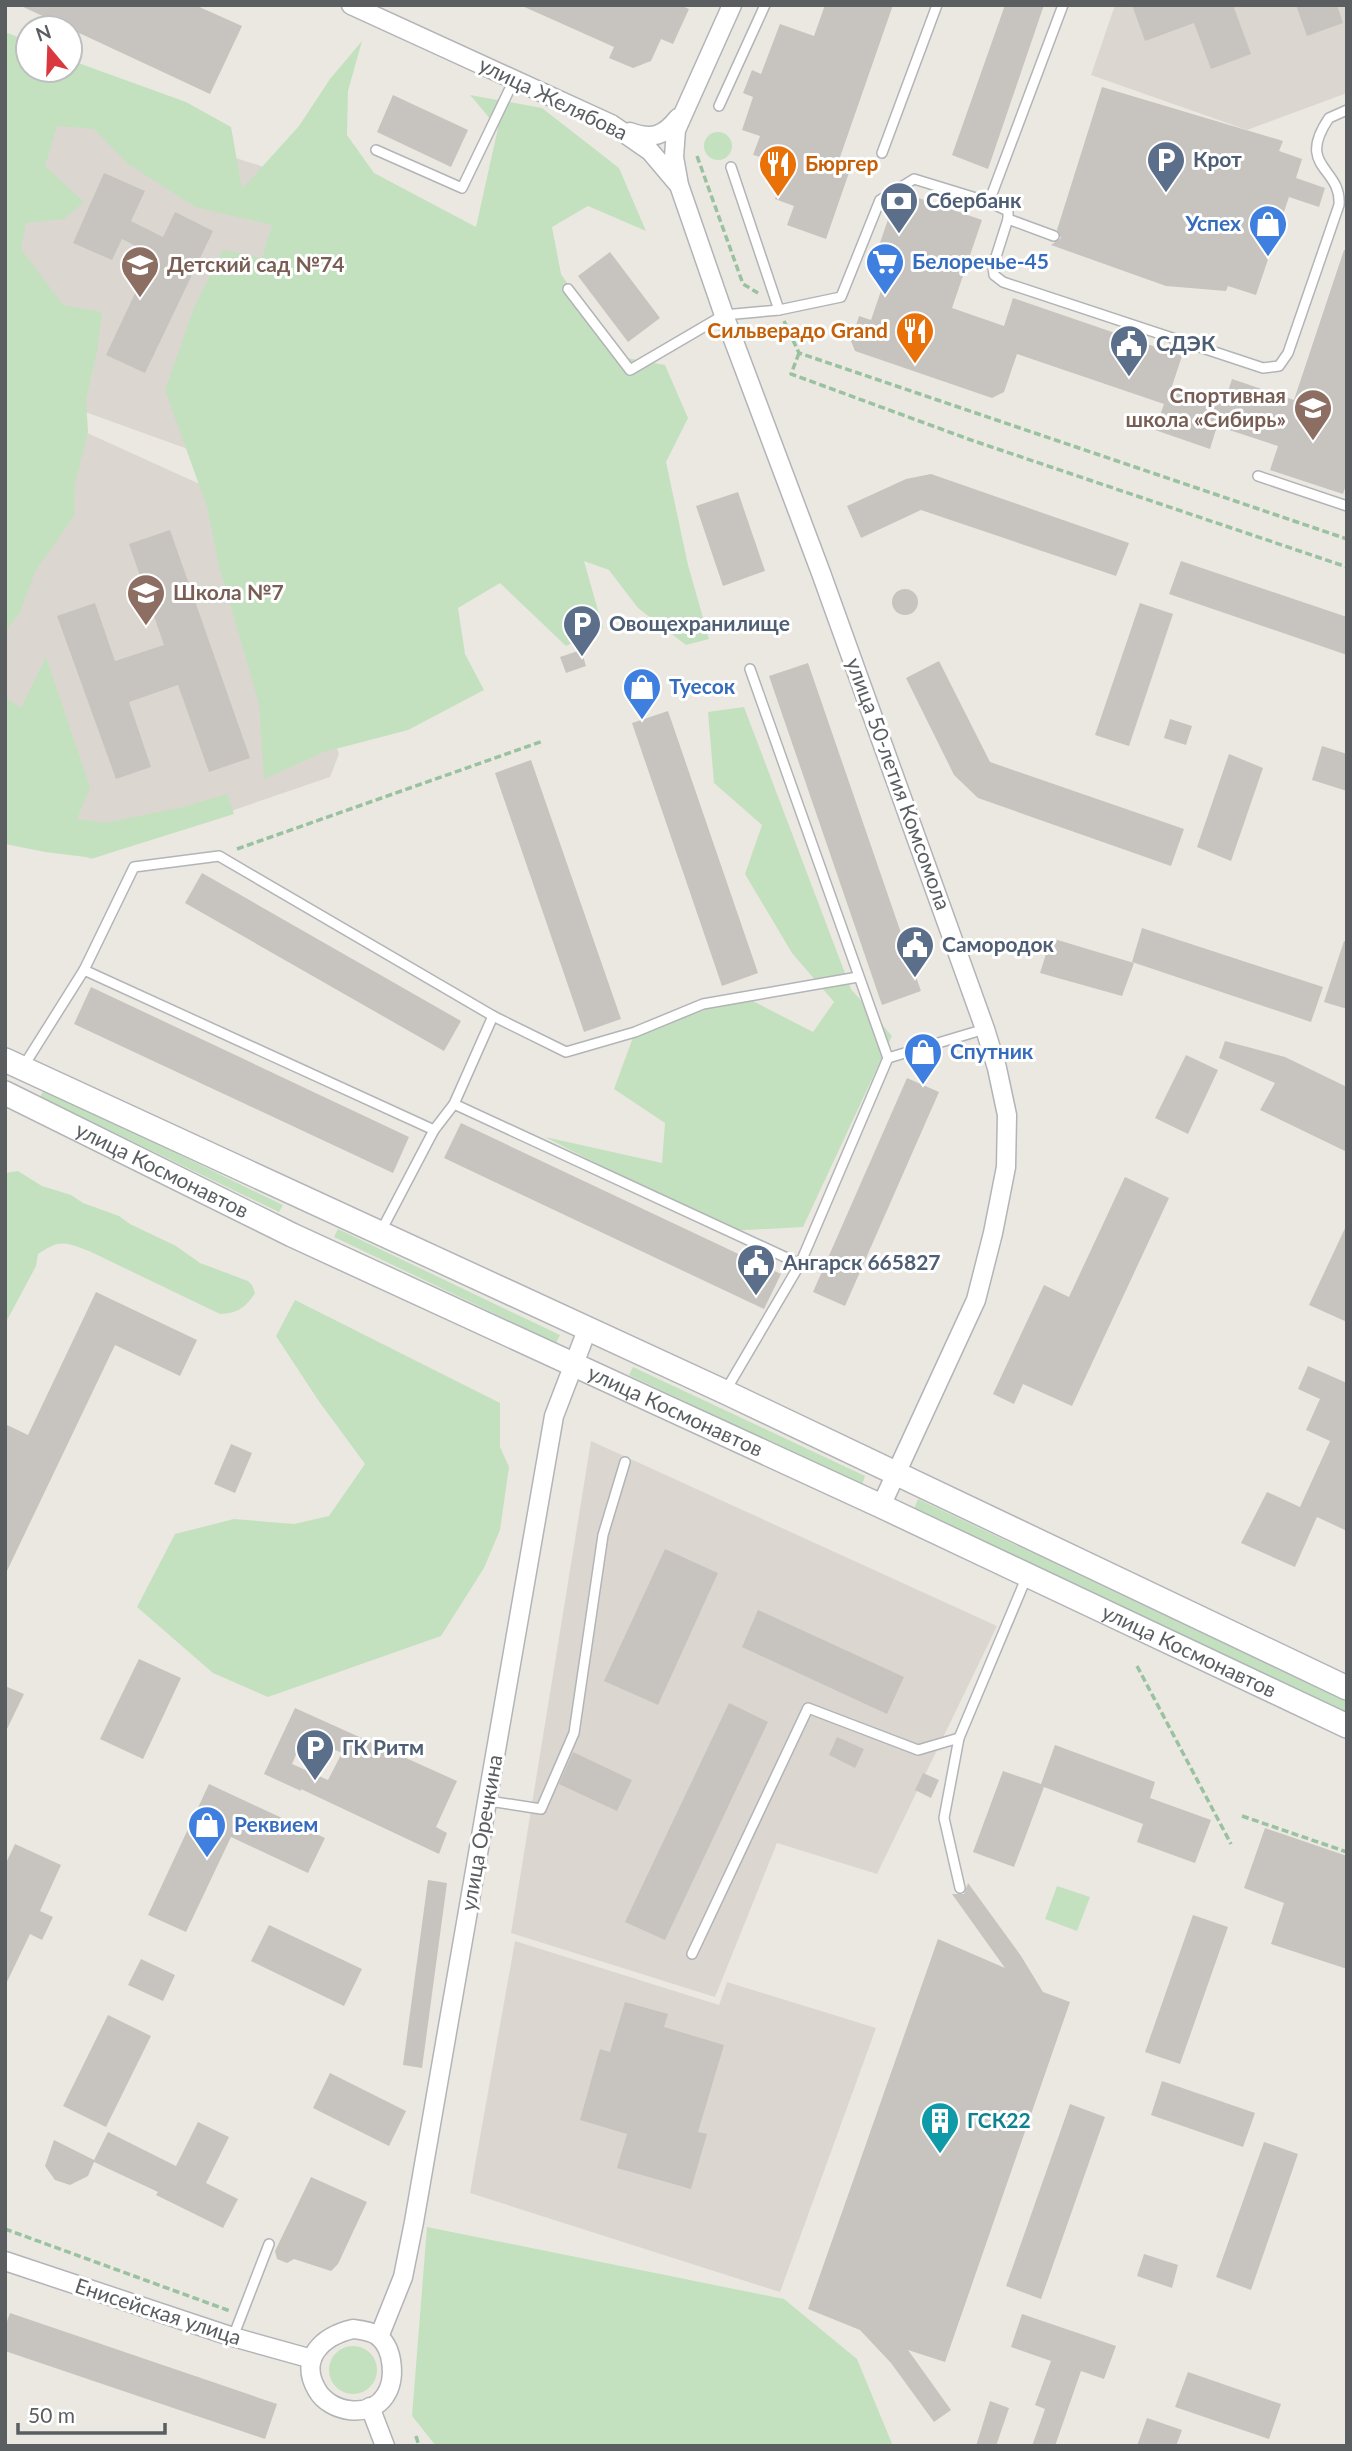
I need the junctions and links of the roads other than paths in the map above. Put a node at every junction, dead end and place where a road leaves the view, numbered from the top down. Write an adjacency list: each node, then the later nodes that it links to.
1 (351, 5): 6 (street, улица Желябова)
2 (732, 5): 9 (street)
3 (765, 5): 7 (lane)
4 (937, 5): 12 (lane)
5 (1063, 5): 15 (lane)
6 (515, 78): 10 (street, улица Желябова); 11 (lane)
7 (719, 106)
8 (1347, 110): 16 (lane)
9 (682, 113): 10 (street); 14 (street)
10 (611, 124): 14 (street, улица Желябова)
11 (376, 150)
12 (882, 153)
13 (730, 167): 19 (lane)
14 (679, 186): 20 (street, улица 50-летия Комсомола)
15 (989, 202): 16 (lane); 19 (lane)
16 (1008, 219): 17 (lane)
17 (1055, 236)
18 (568, 289): 20 (lane)
19 (779, 310): 20 (lane)
20 (724, 315): 27 (street, улица 50-летия Комсомола)
21 (1258, 476): 22 (lane)
22 (1347, 506)
23 (750, 669): 25 (lane)
24 (84, 970): 26 (lane); 29 (lane); 32 (lane)
25 (858, 977): 26 (lane); 28 (lane)
26 (493, 1016): 31 (lane)
27 (985, 1029): 28 (lane); 39 (street, улица 50-летия Комсомола)
28 (888, 1058): 34 (lane)
29 (14, 1064): 30 (street); 33 (street, улица Космонавтов)
30 (5, 1091): 36 (street, улица Космонавтов)
31 (454, 1104): 32 (lane); 34 (lane)
32 (434, 1130): 33 (lane)
33 (379, 1234): 35 (street, улица Космонавтов)
34 (800, 1264): 37 (lane)
35 (587, 1330): 36 (street, улица Оречкина); 37 (street, улица Космонавтов)
36 (572, 1365): 40 (street, улица Космонавтов); 45 (street, улица Оречкина)
37 (725, 1392): 39 (street, улица Космонавтов)
38 (625, 1462): 45 (lane)
39 (897, 1474): 40 (street, улица 50-летия Комсомола); 42 (street, улица Космонавтов)
40 (881, 1506): 41 (street, улица Космонавтов)
41 (1028, 1575): 43 (street, улица Космонавтов); 44 (lane)
42 (1347, 1688)
43 (1347, 1726)
44 (959, 1738): 46 (lane); 47 (lane)
45 (489, 1801): 51 (street, улица Оречкина)
46 (960, 1888)
47 (692, 1954)
48 (270, 2244): 50 (lane)
49 (5, 2261): 50 (street, Енисейская улица)
50 (233, 2337): 52 (street, Енисейская улица)
51 (379, 2337): 52 (street); 53 (street)
52 (312, 2359): 53 (street)
53 (370, 2407): 54 (street)
54 (385, 2446)

